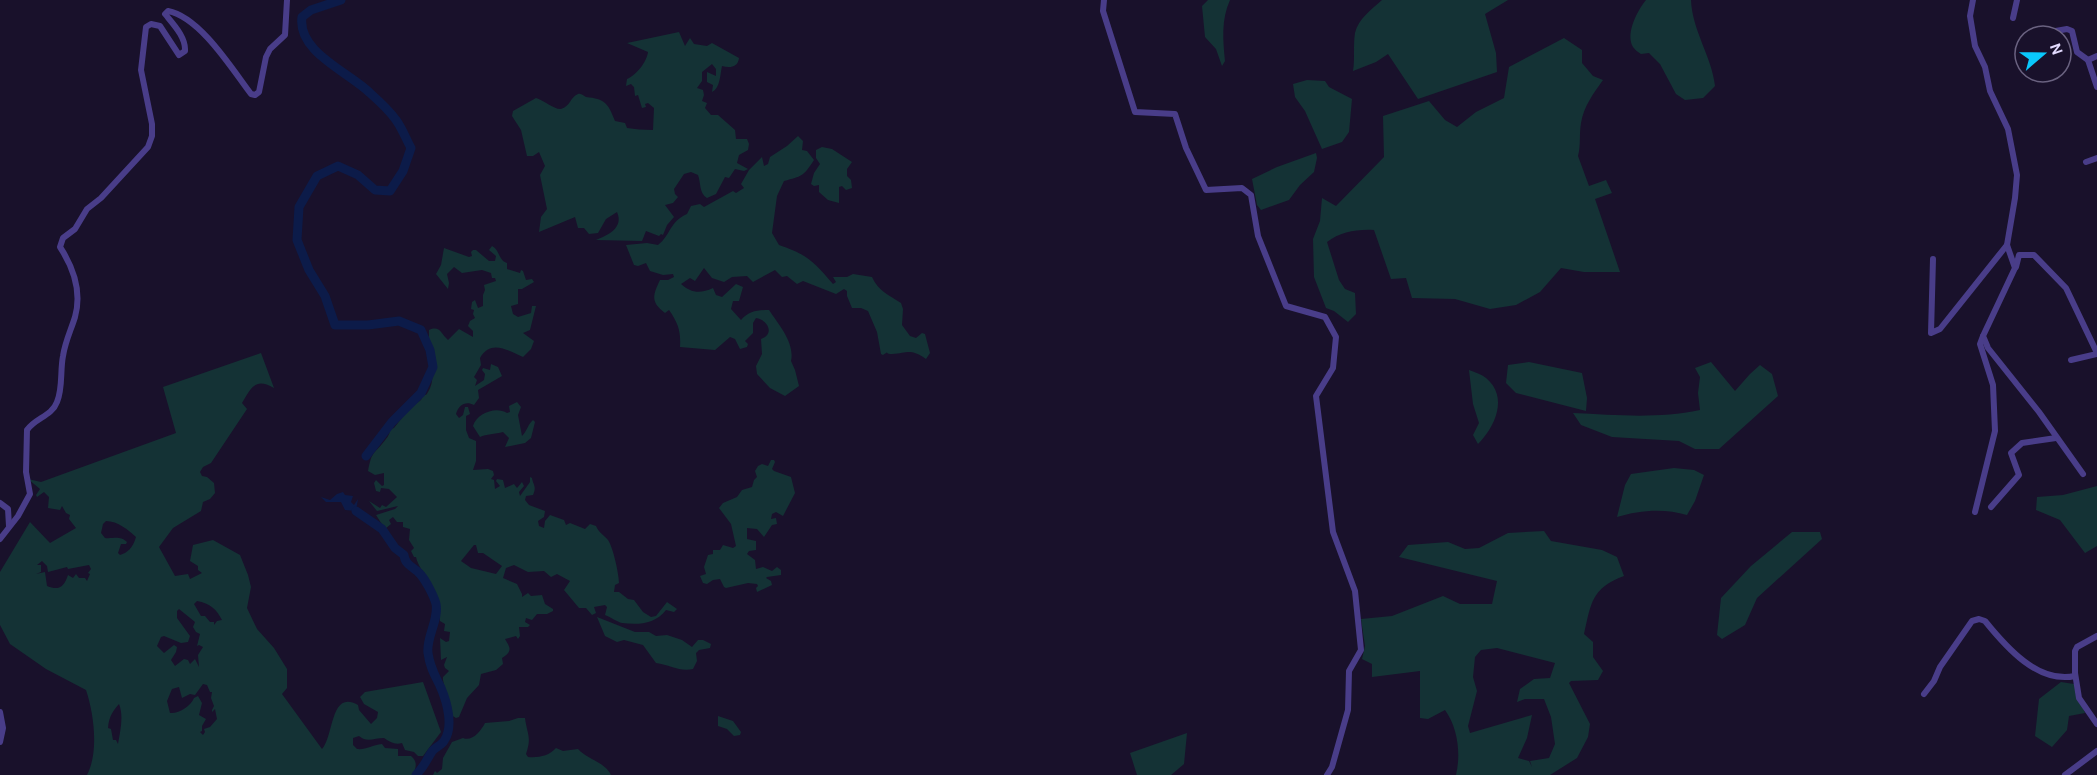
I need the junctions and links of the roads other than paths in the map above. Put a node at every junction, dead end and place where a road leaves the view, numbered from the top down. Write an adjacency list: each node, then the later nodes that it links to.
1 (287, 0): 23 (street)
2 (1104, 0): 32 (street)
3 (1973, 0): 12 (street)
4 (2017, 0): 5 (street)
5 (2013, 18)
6 (2073, 36): 8 (street)
7 (2097, 56): 8 (street)
8 (2088, 60): 9 (street)
9 (2097, 87)
10 (2097, 158): 11 (street)
11 (2086, 162)
12 (2007, 245): 13 (street); 14 (street)
13 (1933, 259)
14 (2016, 268): 15 (street); 16 (street)
15 (1983, 336): 18 (street); 22 (street)
16 (2097, 354): 17 (street)
17 (2071, 360)
18 (2056, 438): 19 (street); 21 (street)
19 (2083, 474)
20 (0, 503): 23 (street)
21 (1990, 507)
22 (1975, 512)
23 (9, 526): 24 (street)
24 (0, 539)
25 (2097, 636): 26 (street)
26 (2075, 676): 27 (street); 29 (street)
27 (1924, 694)
28 (0, 712): 30 (street)
29 (2097, 724)
30 (0, 742)
31 (2097, 751): 33 (street)
32 (1327, 775)
33 (2065, 775)

